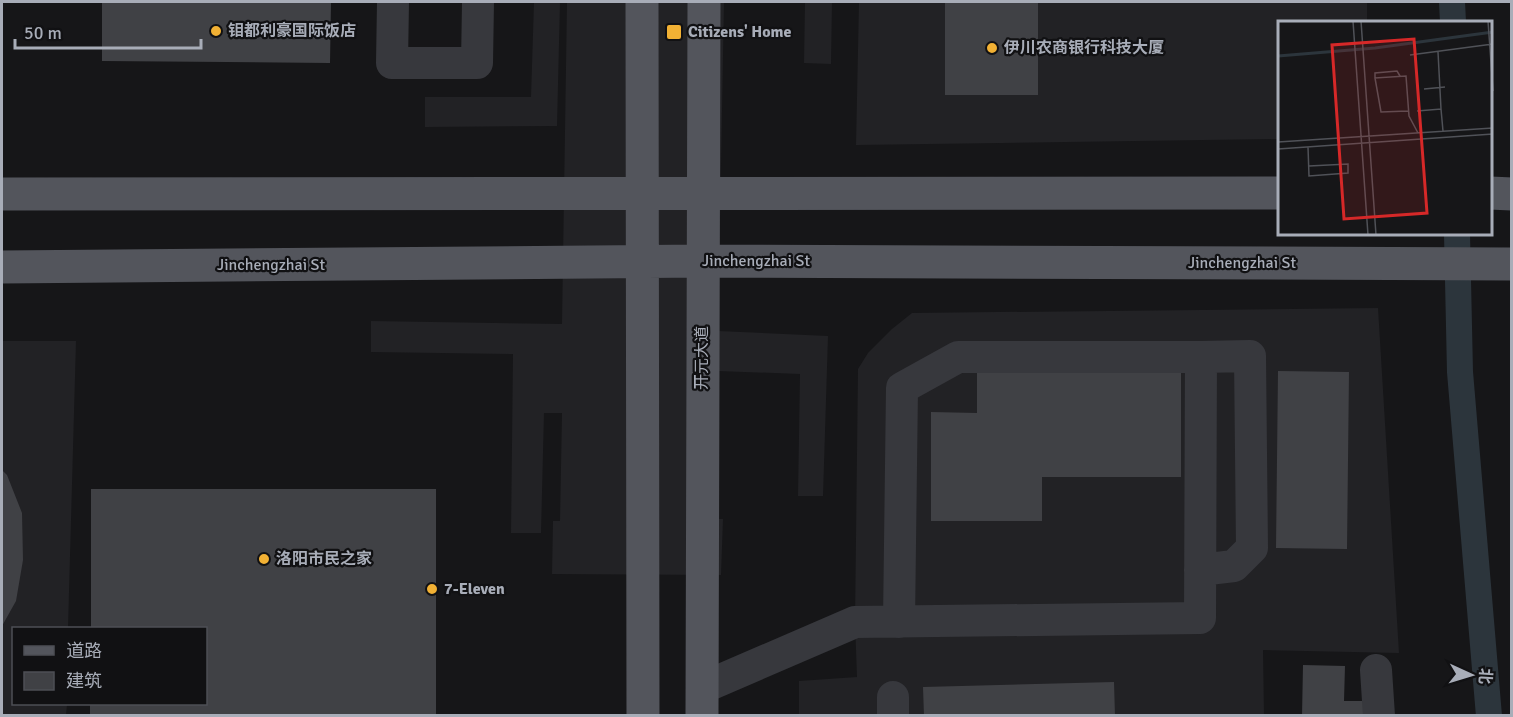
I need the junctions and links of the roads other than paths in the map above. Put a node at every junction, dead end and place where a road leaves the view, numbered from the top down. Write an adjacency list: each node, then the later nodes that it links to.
1 (393, 2): 2 (lane)
2 (477, 2)
3 (642, 2): 6 (main road)
4 (704, 2): 5 (main road, 开元大道)
5 (703, 192): 6 (main road); 7 (main road); 11 (main road, 开元大道)
6 (641, 193): 8 (main road); 12 (main road)
7 (1278, 193)
8 (2, 194)
9 (1492, 194): 10 (main road)
10 (1512, 194)
11 (702, 261): 12 (main road, Jinchengzhai St); 13 (main road, Jinchengzhai St); 19 (main road, 开元大道)
12 (641, 263): 14 (main road, Jinchengzhai St); 20 (main road)
13 (1499, 264)
14 (2, 267)
15 (1201, 357): 16 (lane); 16 (lane); 17 (lane)
16 (1200, 570): 17 (lane)
17 (899, 622): 19 (lane)
18 (1376, 670): 21 (lane)
19 (702, 702)
20 (643, 716)
21 (1379, 716)

